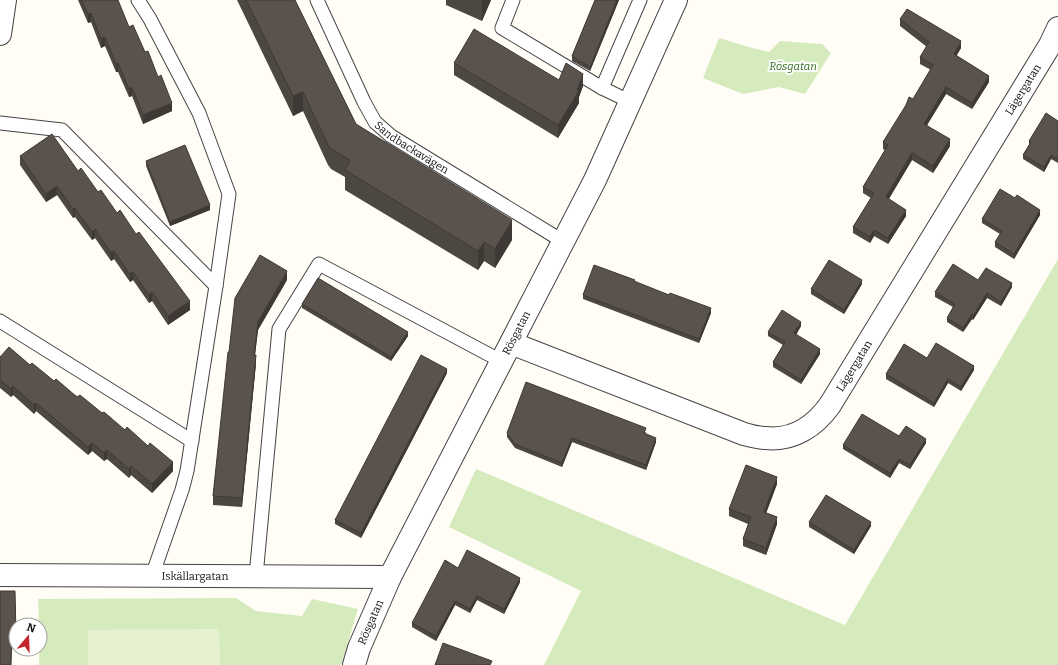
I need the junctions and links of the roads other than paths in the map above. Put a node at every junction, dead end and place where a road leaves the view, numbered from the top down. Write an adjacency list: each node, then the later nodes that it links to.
1 (5, 0): 8 (street)
2 (138, 0): 13 (lane)
3 (317, 0): 12 (lane, Sandbackavägen)
4 (513, 0): 9 (lane)
5 (640, 0): 9 (lane)
6 (676, 0): 10 (street, Rösgatan)
7 (1058, 28): 15 (street, Lägergatan)
8 (0, 34)
9 (602, 88): 10 (lane)
10 (631, 102): 12 (street, Rösgatan)
11 (0, 122): 13 (lane)
12 (564, 242): 15 (street, Rösgatan)
13 (216, 286): 16 (lane)
14 (0, 321): 16 (lane)
15 (506, 352): 19 (lane); 20 (street, Rösgatan)
16 (192, 441): 18 (lane)
17 (0, 576): 18 (street, Iskällargatan)
18 (152, 576): 19 (street, Iskällargatan)
19 (256, 576): 20 (street, Iskällargatan)
20 (390, 577): 21 (street, Rösgatan)
21 (354, 665)

